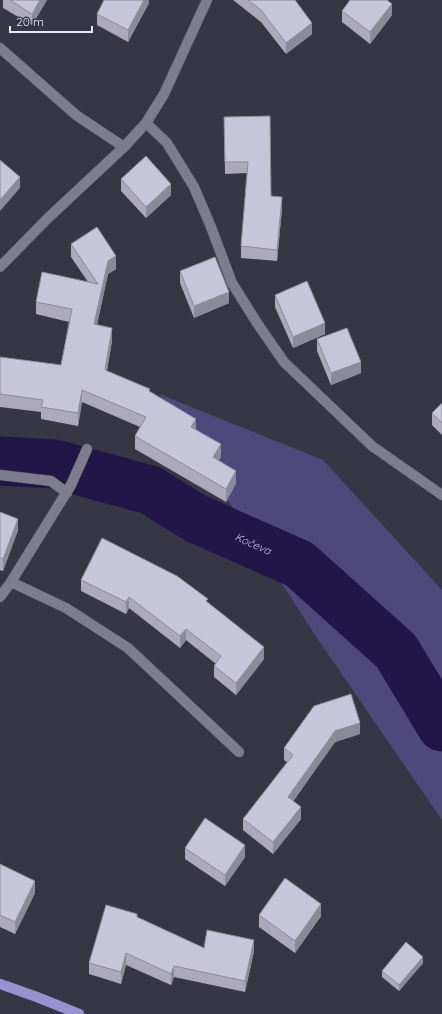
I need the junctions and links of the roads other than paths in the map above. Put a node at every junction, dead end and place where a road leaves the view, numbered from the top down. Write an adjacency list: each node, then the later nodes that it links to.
1 (207, 0): 3 (street)
2 (0, 48): 4 (street)
3 (146, 123): 4 (street); 9 (street)
4 (124, 147): 5 (street)
5 (0, 267)
6 (86, 451): 8 (street)
7 (0, 475): 8 (street)
8 (69, 489): 10 (street)
9 (442, 495)
10 (11, 582): 11 (street); 12 (street)
11 (0, 597)
12 (238, 752)
13 (0, 984): 14 (main road)
14 (79, 1014)

